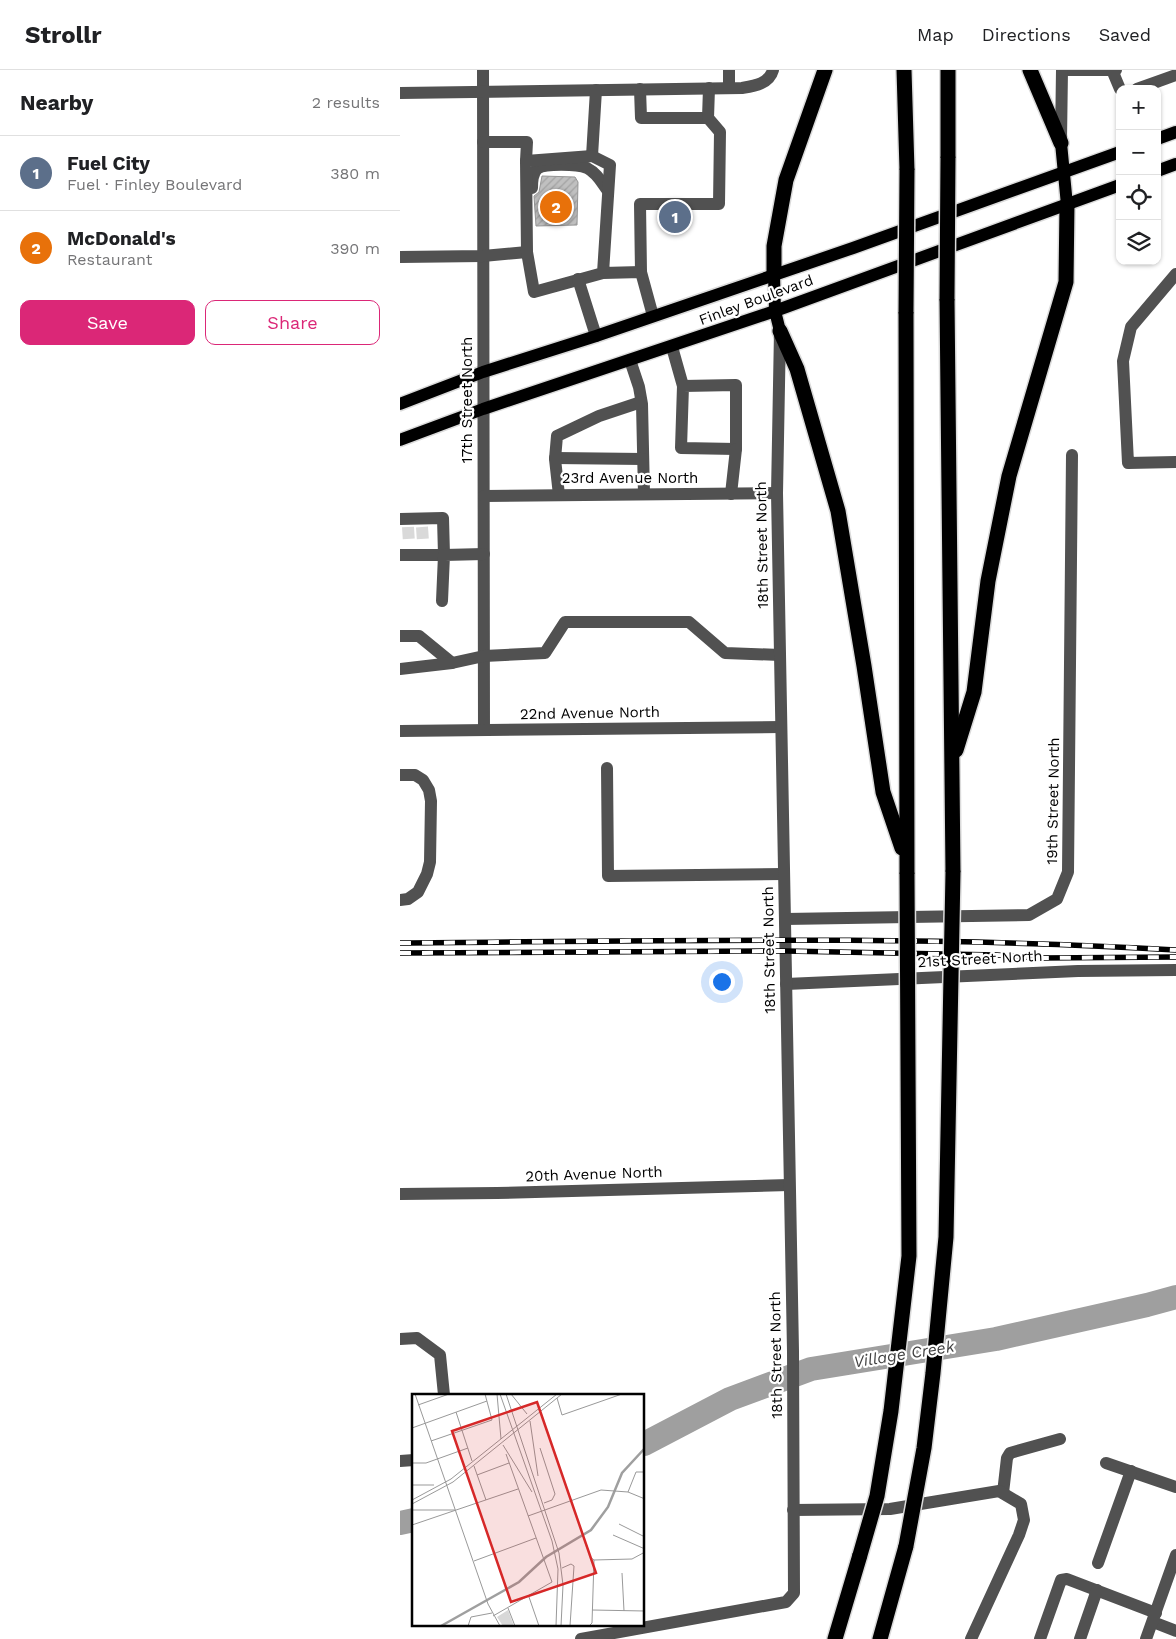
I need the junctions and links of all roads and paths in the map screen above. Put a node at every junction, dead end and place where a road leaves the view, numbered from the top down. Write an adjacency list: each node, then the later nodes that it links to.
1 (483, 70): 17 (street, 17th Street North)
2 (729, 70): 14 (street)
3 (773, 70): 14 (street)
4 (825, 70): 39 (highway)
5 (904, 70): 80 (highway, bridge)
6 (948, 70): 77 (highway, bridge)
7 (1030, 70): 23 (highway)
8 (1062, 70): 9 (street); 23 (street)
9 (1114, 70): 11 (street)
10 (1176, 76): 12 (street)
11 (1119, 85)
12 (1149, 85)
13 (709, 88): 14 (street); 15 (street); 19 (street)
14 (735, 88)
15 (640, 89): 16 (street); 19 (street)
16 (596, 90): 17 (street); 25 (street)
17 (483, 91): 18 (street); 22 (street, 17th Street North)
18 (400, 92)
19 (708, 118): 37 (street)
20 (1176, 132): 21 (main road)
21 (1161, 138)
22 (483, 142): 26 (street); 35 (street, 17th Street North)
23 (1061, 143): 29 (main road)
24 (1116, 153): 29 (main road, Finley Boulevard)
25 (592, 156): 26 (street); 31 (street)
26 (526, 161): 33 (street)
27 (1176, 164): 28 (main road)
28 (1161, 170)
29 (1064, 172): 32 (main road); 39 (main road, Finley Boulevard)
30 (1116, 186): 32 (main road, Finley Boulevard)
31 (608, 191): 33 (street); 38 (street)
32 (1067, 204): 42 (main road, Finley Boulevard); 77 (highway)
33 (527, 238): 34 (street)
34 (527, 252): 35 (street); 41 (street)
35 (483, 256): 36 (street); 48 (street, 17th Street North)
36 (400, 257)
37 (641, 272): 38 (street); 43 (street)
38 (603, 273): 41 (street)
39 (774, 274): 42 (main road, 18th Street North); 43 (main road, Finley Boulevard)
40 (1176, 274): 58 (street)
41 (578, 279): 45 (street)
42 (775, 311): 44 (main road, 18th Street North); 46 (main road, Finley Boulevard)
43 (653, 316): 45 (main road, Finley Boulevard)
44 (780, 331): 59 (street, 18th Street North); 80 (highway)
45 (596, 336): 48 (main road, Finley Boulevard)
46 (672, 347): 47 (main road, Finley Boulevard); 49 (street)
47 (630, 360): 50 (street); 52 (main road, Finley Boulevard)
48 (483, 372): 51 (main road, Finley Boulevard); 52 (street, 17th Street North)
49 (683, 386): 54 (street); 54 (street)
50 (641, 402): 56 (street); 57 (street)
51 (400, 404)
52 (484, 409): 53 (main road, Finley Boulevard); 63 (street, 17th Street North)
53 (400, 440)
54 (736, 449): 61 (street)
55 (1072, 455): 83 (street, 19th Street North)
56 (555, 458): 57 (street); 62 (street)
57 (644, 459): 60 (street)
58 (1176, 462)
59 (777, 493): 61 (street, 23rd Avenue North); 70 (street, 18th Street North)
60 (644, 494): 61 (street, 23rd Avenue North); 62 (street, 23rd Avenue North)
61 (731, 494)
62 (558, 495): 63 (street, 23rd Avenue North)
63 (484, 496): 66 (street, 17th Street North)
64 (406, 522): 67 (street)
65 (406, 551): 67 (street)
66 (484, 554): 67 (street); 71 (street, 17th Street North)
67 (444, 555): 68 (street)
68 (442, 601)
69 (400, 636): 72 (street)
70 (780, 655): 71 (street); 74 (street, 18th Street North)
71 (484, 656): 72 (street); 75 (street, 17th Street North)
72 (452, 663): 73 (street)
73 (400, 669)
74 (781, 727): 75 (street, 22nd Avenue North); 81 (street, 18th Street North)
75 (484, 730): 76 (street, 22nd Avenue North)
76 (400, 731)
77 (952, 764): 103 (highway, bridge)
78 (607, 768): 81 (street)
79 (400, 775): 82 (street)
80 (907, 867): 102 (highway, bridge)
81 (784, 874): 83 (street, 18th Street North)
82 (400, 900)
83 (784, 919): 85 (street, 18th Street North)
84 (1176, 970): 85 (street, 21st Street North)
85 (786, 984): 86 (street, 18th Street North)
86 (790, 1185): 87 (street, 20th Avenue North); 95 (street, 18th Street North)
87 (400, 1194)
88 (400, 1339): 89 (street)
89 (444, 1394)
90 (1060, 1439): 94 (street)
91 (1106, 1463): 92 (street)
92 (1131, 1472): 93 (street); 97 (street)
93 (1176, 1487)
94 (1003, 1493): 95 (street); 104 (street)
95 (793, 1510): 101 (street, 18th Street North)
96 (1176, 1555): 99 (street)
97 (1098, 1563)
98 (1097, 1590): 99 (street); 105 (street); 106 (street)
99 (1154, 1617): 100 (street); 107 (street)
100 (1176, 1630)
101 (581, 1639)
102 (835, 1639)
103 (880, 1639)
104 (971, 1639)
105 (1040, 1639)
106 (1080, 1639)
107 (1146, 1639)

